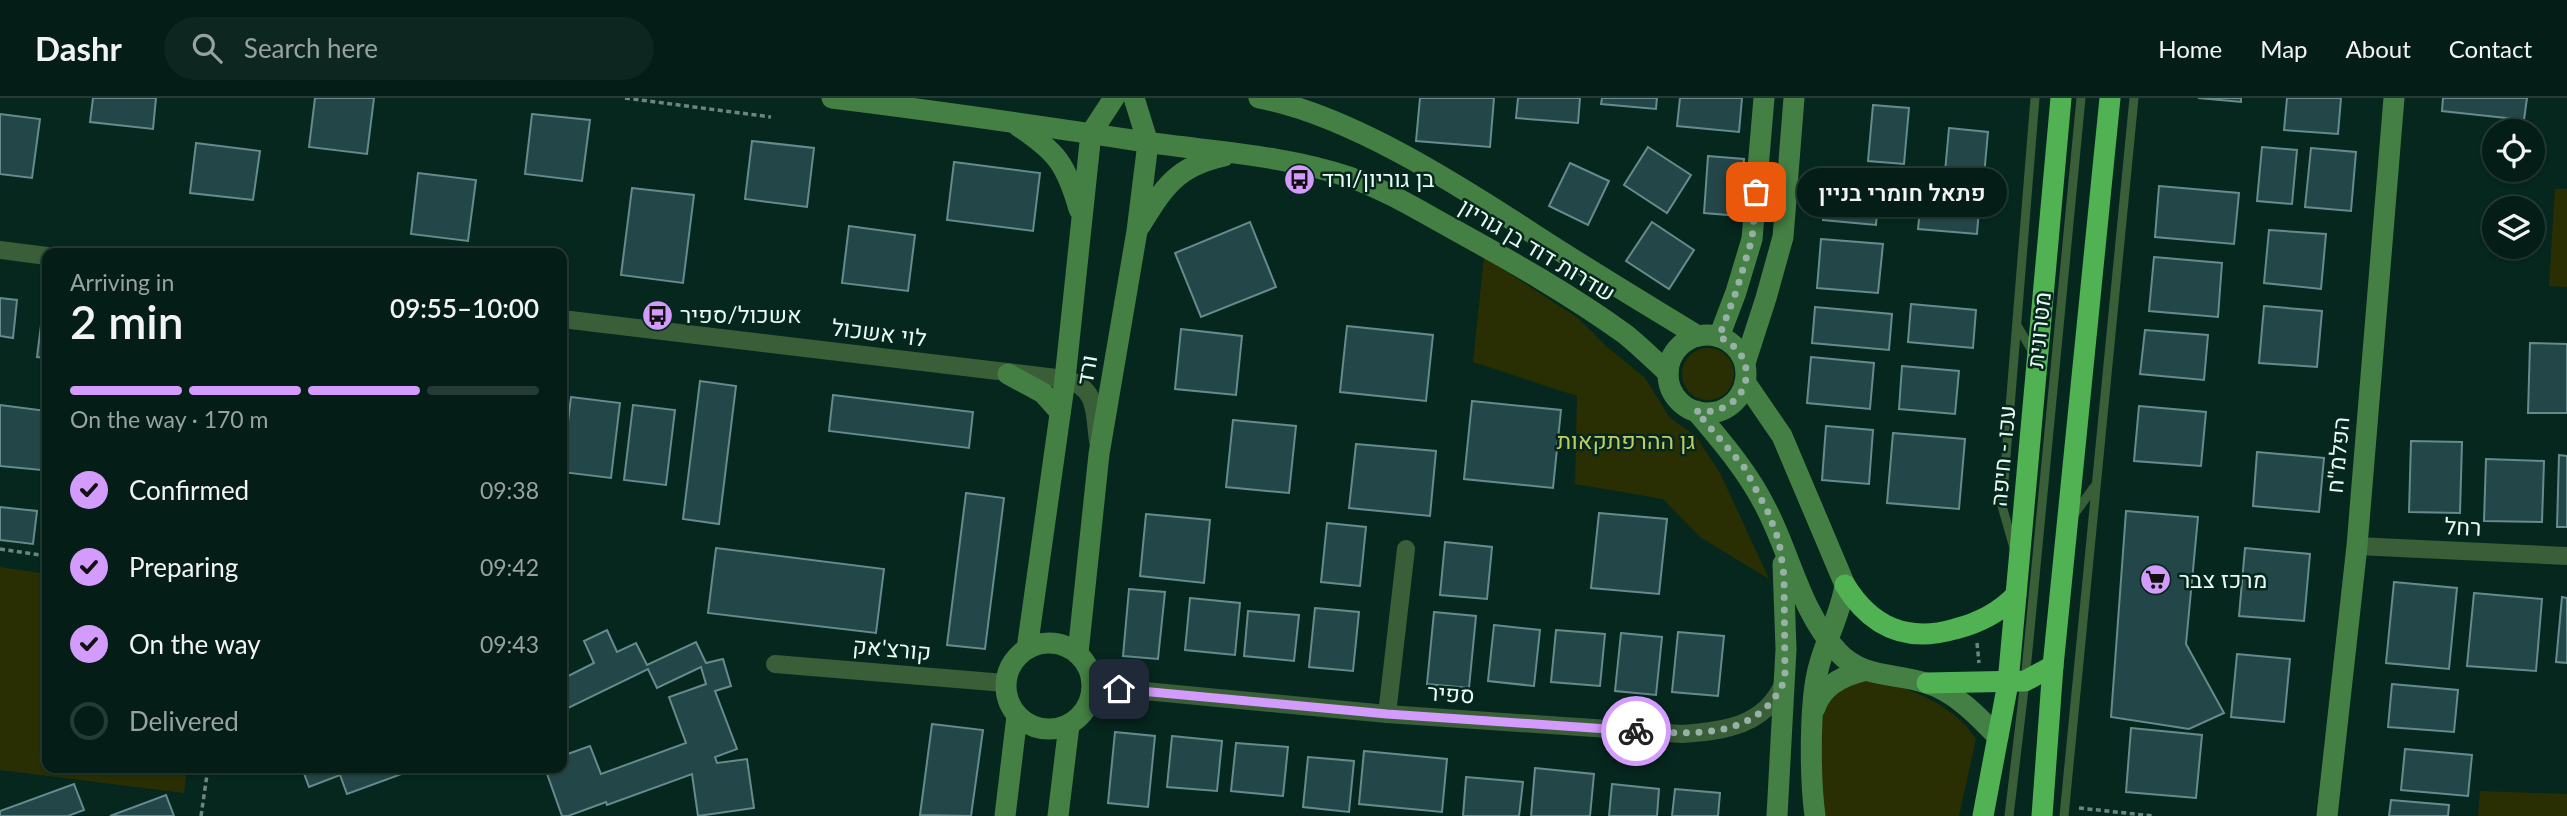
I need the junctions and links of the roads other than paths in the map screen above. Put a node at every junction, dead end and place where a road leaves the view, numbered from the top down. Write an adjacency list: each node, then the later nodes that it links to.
1 (832, 98): 13 (main road, שדרות דוד בן גוריון)
2 (1114, 98): 15 (main road, ורד)
3 (1134, 98): 16 (main road, ורד)
4 (1259, 98): 24 (main road, שדרות דוד בן גוריון)
5 (1764, 98): 24 (main road)
6 (1794, 98): 26 (main road)
7 (2035, 98): 23 (lane)
8 (2061, 98): 25 (highway, עכו - חיפה)
9 (2081, 98): 49 (lane, מטרונית)
10 (2110, 98): 34 (highway)
11 (2134, 98): 33 (lane)
12 (2394, 98): 36 (main road, הפלמ"ח)
13 (930, 102): 14 (main road, שדרות דוד בן גוריון)
14 (1013, 123): 15 (main road, שדרות דוד בן גוריון); 18 (main road)
15 (1091, 133): 16 (main road, שדרות דוד בן גוריון); 18 (main road, ורד)
16 (1148, 143): 17 (main road, שדרות דוד בן גוריון); 19 (main road, ורד)
17 (1238, 153): 19 (main road); 28 (main road, שדרות דוד בן גוריון)
18 (1082, 218): 29 (main road, ורד)
19 (1137, 231): 32 (main road, ורד)
20 (0, 250): 21 (street)
21 (42, 255)
22 (567, 320): 27 (street, לוי אשכול)
23 (2017, 325): 25 (lane); 39 (lane)
24 (1708, 337): 26 (main road); 28 (main road)
25 (2038, 361): 39 (highway, עכו - חיפה)
26 (1745, 372): 30 (main road); 40 (main road)
27 (1008, 373): 29 (street, לוי אשכול); 31 (main road)
28 (1668, 373): 30 (main road)
29 (1065, 379): 31 (main road, ורד); 32 (street)
30 (1696, 411): 35 (main road)
31 (1060, 412): 43 (main road, ורד)
32 (1099, 454): 44 (main road, ורד)
33 (2095, 485): 34 (lane); 58 (lane)
34 (2068, 523): 46 (highway)
35 (1779, 541): 42 (main road); 48 (main road)
36 (2357, 546): 38 (street, רחל); 66 (main road, הפלמ"ח)
37 (1406, 549): 54 (street)
38 (2567, 556)
39 (2019, 569): 41 (highway, עכו - חיפה)
40 (1845, 584): 41 (highway); 42 (main road)
41 (2016, 595): 49 (highway, עכו - חיפה)
42 (1827, 639): 47 (main road); 53 (main road)
43 (1027, 649): 44 (main road); 50 (main road)
44 (1078, 653): 52 (main road)
45 (775, 664): 50 (street, קורצ'אק)
46 (2053, 666): 49 (highway); 65 (highway)
47 (1863, 671): 51 (main road); 53 (main road)
48 (1785, 679): 54 (street, ספיר); 61 (main road)
49 (2016, 682): 51 (highway); 57 (highway, עכו - חיפה); 64 (lane, מטרונית)
50 (1005, 683): 55 (main road)
51 (1927, 683): 57 (main road)
52 (1093, 686): 54 (street, ספיר); 56 (main road)
53 (1814, 710): 62 (main road)
54 (1387, 714)
55 (1017, 716): 56 (main road); 59 (main road)
56 (1069, 725): 60 (main road)
57 (1998, 737): 63 (highway, עכו - חיפה)
58 (2063, 811)
59 (1005, 816)
60 (1058, 816)
61 (1777, 816)
62 (1815, 816)
63 (1983, 816)
64 (2009, 816)
65 (2042, 816)
66 (2327, 816)

